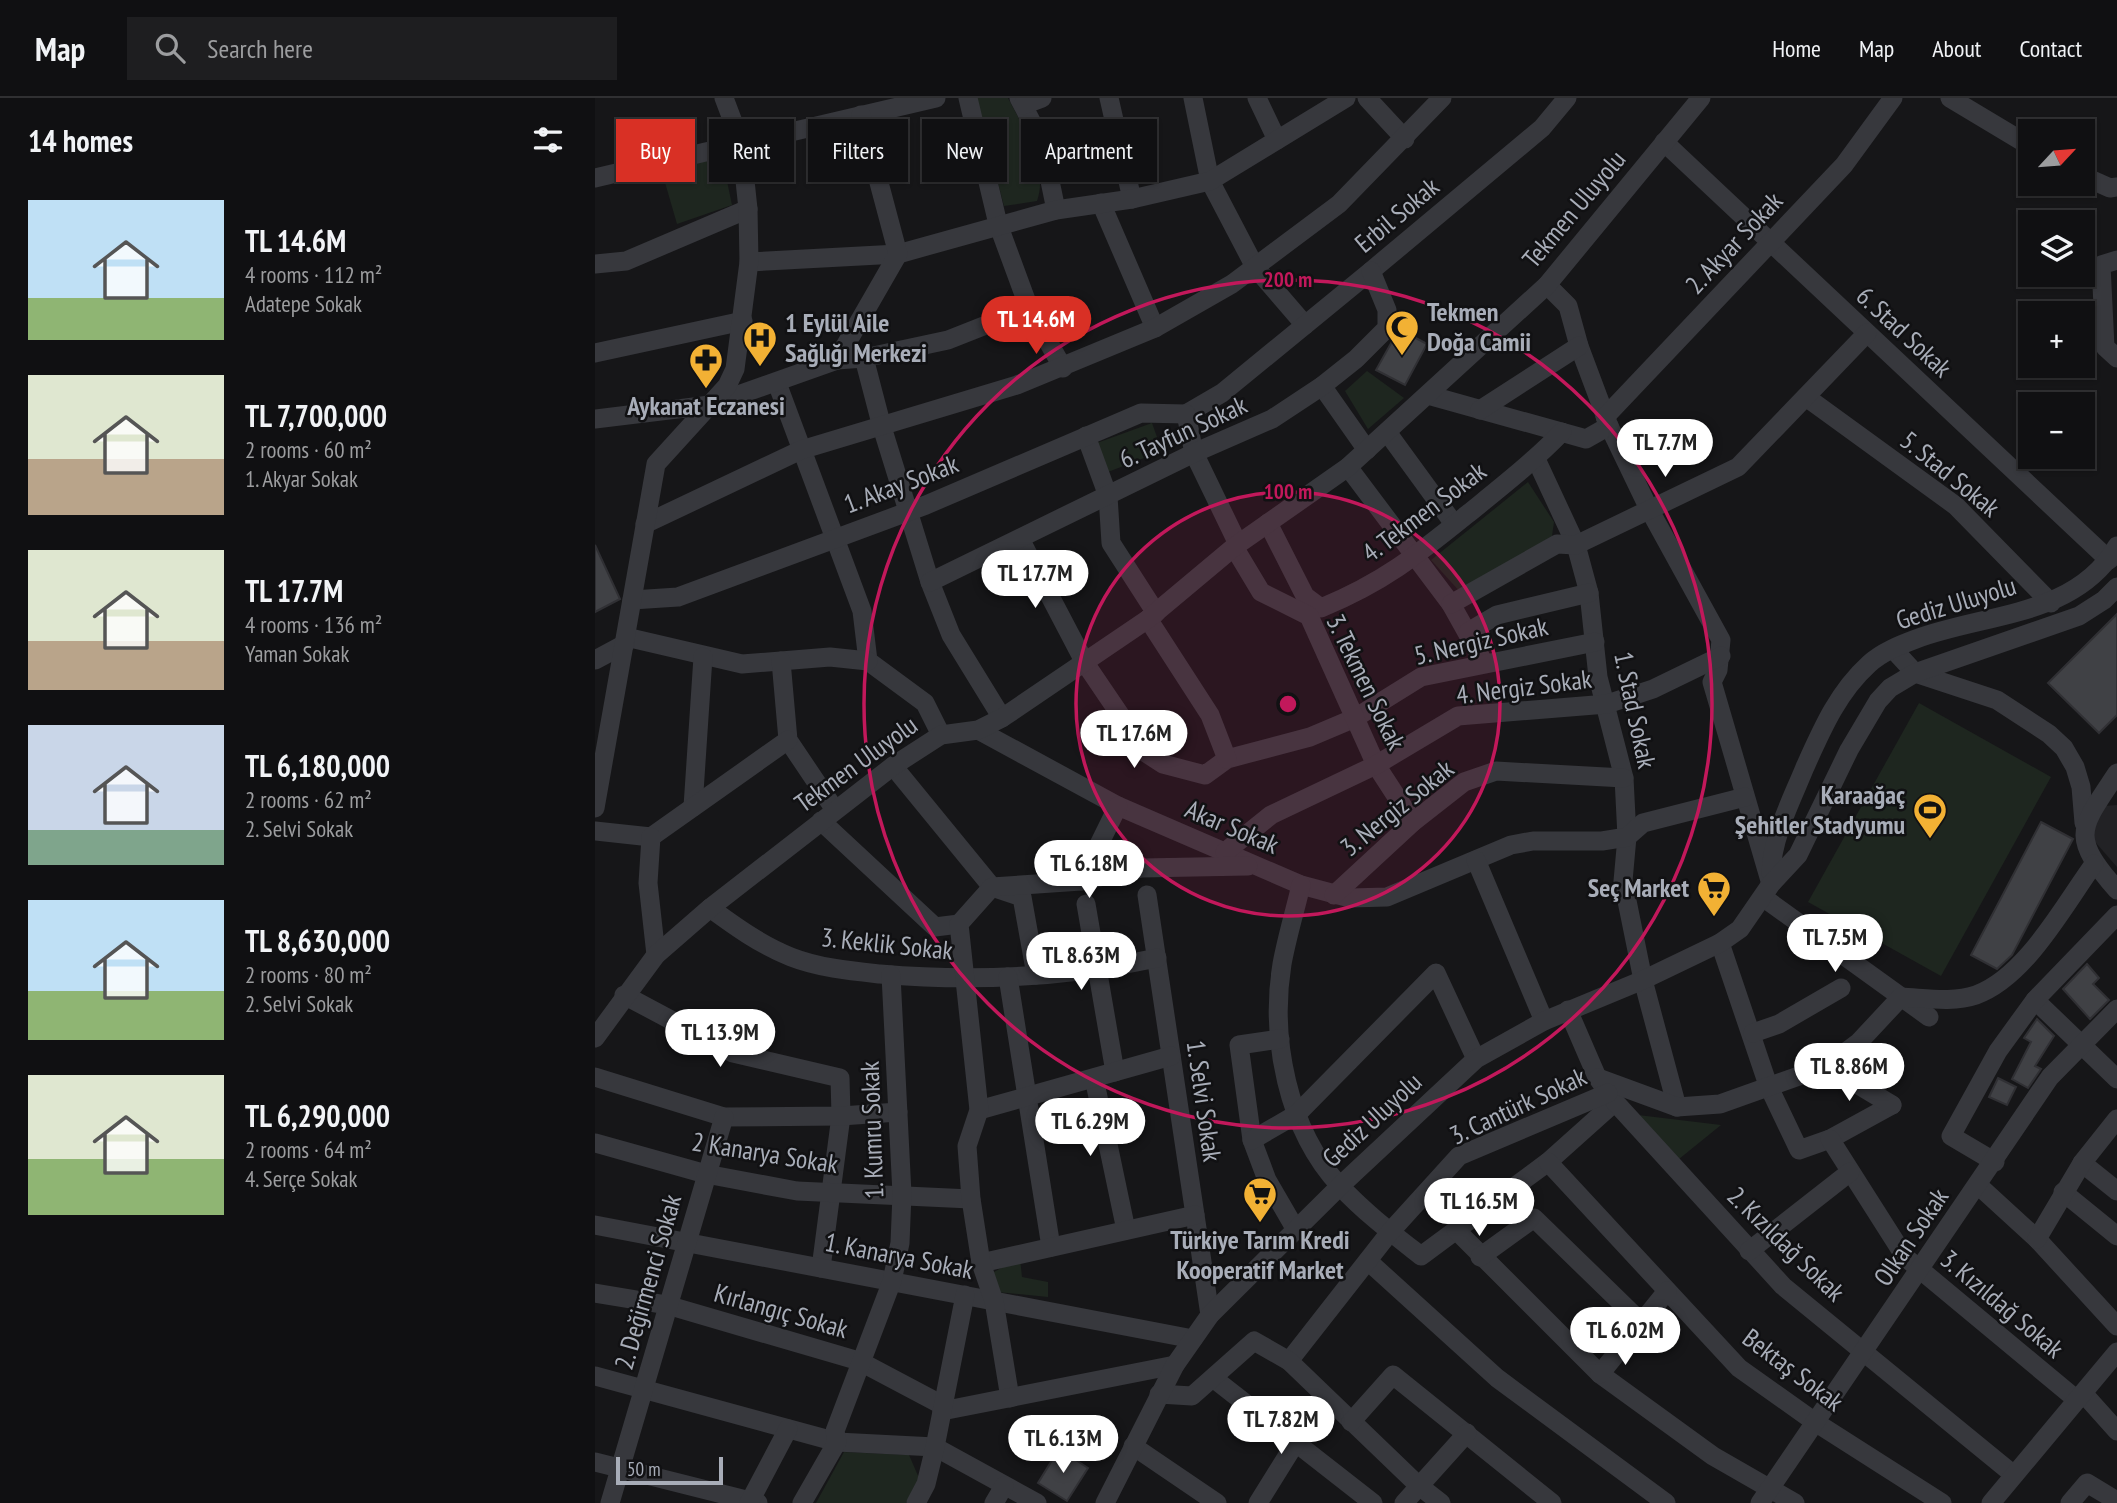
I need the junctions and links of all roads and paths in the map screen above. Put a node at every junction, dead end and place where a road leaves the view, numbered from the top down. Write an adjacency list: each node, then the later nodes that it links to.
1 (724, 98): 16 (street)
2 (936, 98): 15 (street)
3 (968, 98): 32 (street)
4 (1108, 98): 28 (street)
5 (1193, 98): 24 (street)
6 (1257, 98): 20 (street)
7 (1346, 98): 20 (street)
8 (1367, 98): 18 (street)
9 (1442, 98): 18 (street)
10 (1567, 98): 39 (street, Erbil Sokak)
11 (1701, 98): 21 (street, Tekmen Uluyolu)
12 (1893, 98): 33 (street, 2. Akyar Sokak)
13 (1949, 98): 19 (street)
14 (1028, 100): 31 (street)
15 (862, 115): 17 (street); 34 (street)
16 (732, 119)
17 (794, 131)
18 (1405, 139): 38 (street)
19 (2018, 139)
20 (1277, 140): 24 (street)
21 (1664, 142): 33 (street, 6. Stad Sokak); 40 (street, Tekmen Uluyolu)
22 (709, 151): 23 (street)
23 (595, 178)
24 (1210, 181): 28 (street); 38 (street)
25 (2095, 181): 27 (street)
26 (745, 182): 30 (street)
27 (2117, 187)
28 (1132, 199): 29 (street)
29 (1101, 203): 31 (street); 45 (street)
30 (748, 209): 36 (street); 37 (street)
31 (1056, 210): 32 (street)
32 (998, 224): 34 (street); 41 (street)
33 (1772, 243): 46 (street, 6. Stad Sokak); 61 (street, 2. Akyar Sokak)
34 (898, 254): 36 (street); 51 (street)
35 (2117, 260): 42 (street)
36 (749, 262): 43 (street)
37 (595, 264)
38 (1255, 267): 44 (street); 45 (street)
39 (1371, 271): 44 (street, Erbil Sokak); 54 (street, 6. Tayfun Sokak)
40 (1547, 285): 47 (street); 55 (street, Tekmen Uluyolu)
41 (1029, 307): 49 (street); 52 (street)
42 (2109, 317): 50 (street)
43 (743, 321): 48 (street); 57 (street)
44 (1305, 325): 59 (street, Erbil Sokak)
45 (1155, 328): 52 (street)
46 (1867, 333): 56 (street); 81 (street, 6. Stad Sokak)
47 (1579, 346): 58 (street); 61 (street)
48 (595, 353)
49 (864, 358): 51 (street); 62 (street)
50 (2117, 358)
51 (837, 360): 53 (street)
52 (1063, 368): 62 (street)
53 (777, 383): 57 (street); 66 (street)
54 (1322, 386): 67 (street); 68 (street, 6. Tayfun Sokak)
55 (1427, 395): 58 (street); 63 (street, Tekmen Uluyolu)
56 (1806, 397): 72 (street); 87 (street, 5. Stad Sokak)
57 (710, 405): 60 (street); 75 (street)
58 (1480, 410): 64 (street)
59 (1186, 414): 65 (street, 1. Akay Sokak); 68 (street, 3. Tekmen Sokak)
60 (595, 419)
61 (1607, 422): 64 (street); 72 (street)
62 (882, 427): 66 (street); 73 (street)
63 (1387, 432): 67 (street, Tekmen Uluyolu); 76 (street)
64 (1562, 432): 69 (street, 4. Tekmen Sokak)
65 (1086, 436): 71 (street); 73 (street, 1. Akay Sokak)
66 (801, 450): 75 (street); 77 (street)
67 (1367, 450): 70 (street, Tekmen Uluyolu)
68 (1194, 453): 71 (street, 6. Tayfun Sokak); 80 (street, 3. Tekmen Sokak)
69 (1536, 459): 76 (street, 4. Tekmen Sokak); 79 (street, 1. Stad Sokak)
70 (1348, 467): 74 (street, Tekmen Uluyolu); 82 (street)
71 (1108, 496): 78 (street, 6. Tayfun Sokak); 89 (street)
72 (1649, 509): 79 (street); 95 (street)
73 (908, 511): 77 (street, 1. Akay Sokak); 83 (street)
74 (1268, 523): 80 (street, Tekmen Uluyolu); 82 (street, 4. Tekmen Sokak)
75 (645, 524): 86 (street)
76 (1454, 524): 82 (street, 4. Tekmen Sokak)
77 (833, 538): 86 (street, 1. Akay Sokak); 98 (street)
78 (1020, 539): 83 (street, 6. Tayfun Sokak); 99 (street)
79 (1576, 545): 85 (street, 1. Stad Sokak); 88 (street)
80 (1236, 546): 89 (street, Tekmen Uluyolu); 104 (street, 3. Tekmen Sokak)
81 (2113, 553): 87 (street, Gediz Uluyolu)
82 (1417, 556): 88 (street)
83 (930, 582): 103 (street)
84 (2117, 587): 101 (street, Gediz Uluyolu)
85 (1589, 593): 90 (street); 92 (street, 1. Stad Sokak)
86 (632, 600): 91 (street)
87 (2051, 603): 93 (street, Gediz Uluyolu)
88 (1451, 604): 90 (street)
89 (1152, 616): 99 (street, Tekmen Uluyolu); 108 (street)
90 (1468, 632): 100 (street)
91 (625, 640): 94 (street); 96 (street); 116 (street)
92 (1595, 642): 100 (street, 5. Nergiz Sokak); 102 (street, 1. Stad Sokak)
93 (1892, 649): 101 (street); 131 (street, Gediz Uluyolu)
94 (598, 651)
95 (1721, 656): 102 (street, 4. Nergiz Sokak); 113 (street)
96 (703, 657): 97 (street); 115 (street)
97 (781, 661): 98 (street); 107 (street)
98 (868, 661): 106 (street)
99 (1086, 663): 103 (street, Tekmen Uluyolu); 108 (street, 5. Nergiz Sokak)
100 (1484, 663): 104 (street, 5. Nergiz Sokak)
101 (1915, 673): 119 (street); 131 (street, Gediz Uluyolu)
102 (1607, 704): 109 (street, 4. Nergiz Sokak); 112 (street, 1. Stad Sokak)
103 (1002, 718): 105 (street, Tekmen Uluyolu)
104 (1355, 718): 108 (street, 5. Nergiz Sokak); 109 (street, 3. Tekmen Sokak)
105 (978, 730): 106 (street, Tekmen Uluyolu); 114 (street, Akar Sokak)
106 (941, 734): 110 (street, Tekmen Uluyolu)
107 (788, 740): 115 (street); 117 (street)
108 (1227, 759)
109 (1376, 765): 118 (street, 3. Tekmen Sokak); 123 (street, 4. Nergiz Sokak)
110 (893, 766): 117 (street, Tekmen Uluyolu); 129 (street)
111 (2117, 773): 119 (street)
112 (1624, 778): 118 (street, 3. Nergiz Sokak); 122 (street, 1. Stad Sokak)
113 (1745, 797): 122 (street); 131 (street)
114 (1118, 806): 123 (street, Akar Sokak); 127 (street)
115 (693, 807): 121 (street)
116 (595, 808)
117 (828, 816): 135 (street, Tekmen Uluyolu); 137 (street)
118 (1413, 822): 133 (street, 3. Nergiz Sokak)
119 (2084, 823): 125 (street)
120 (595, 831): 121 (street)
121 (651, 837): 139 (street)
122 (1627, 837): 124 (street, Akar Sokak); 146 (street, 1. Stad Sokak)
123 (1224, 852): 126 (street, Akar Sokak)
124 (1476, 860): 133 (street, Akar Sokak); 154 (street)
125 (2094, 864): 130 (street); 149 (street)
126 (1256, 866): 127 (street); 128 (street, Akar Sokak)
127 (1081, 881): 129 (street)
128 (1301, 885): 133 (street, Akar Sokak); 157 (street)
129 (992, 887): 137 (street); 143 (street)
130 (2117, 890)
131 (1767, 891): 138 (street, Gediz Uluyolu); 149 (street)
132 (1147, 895): 140 (street, 1. Selvi Sokak)
133 (1334, 895)
134 (1086, 904): 141 (street)
135 (710, 908): 139 (street, Tekmen Uluyolu); 142 (street, 3. Keklik Sokak)
136 (2117, 915): 150 (street)
137 (959, 924): 145 (street)
138 (1720, 943): 146 (street, Gediz Uluyolu); 155 (street)
139 (656, 955): 148 (street, Tekmen Uluyolu)
140 (1157, 958): 141 (street, 3. Keklik Sokak); 159 (street, 1. Selvi Sokak)
141 (1097, 971): 143 (street, 3. Keklik Sokak); 162 (street)
142 (891, 975): 145 (street, 3. Keklik Sokak); 171 (street, 1. Kumru Sokak)
143 (1036, 975): 144 (street, 3. Keklik Sokak)
144 (1008, 977): 145 (street, 3. Keklik Sokak); 168 (street)
145 (965, 979): 170 (street)
146 (1643, 980): 152 (street, Gediz Uluyolu); 169 (street, 1. Stad Sokak)
147 (1841, 988): 155 (street)
148 (624, 995): 156 (street, Tekmen Uluyolu); 173 (street)
149 (1901, 997): 153 (street); 161 (street)
150 (2035, 1000): 158 (street); 180 (street)
151 (2117, 1009): 158 (street, Olkan Sokak)
152 (1568, 1010): 154 (street, Gediz Uluyolu); 167 (street, 2. Kızıldağ Sokak)
153 (1930, 1017)
154 (1544, 1021): 160 (street, Gediz Uluyolu)
155 (1753, 1034): 166 (street)
156 (595, 1038)
157 (1280, 1039): 172 (street); 176 (street)
158 (2083, 1043): 165 (street); 180 (street, Olkan Sokak)
159 (1171, 1056): 162 (street); 191 (street, 1. Selvi Sokak)
160 (1476, 1059): 172 (street); 184 (street, Gediz Uluyolu)
161 (1827, 1066): 166 (street); 177 (street)
162 (1115, 1072): 164 (street)
163 (595, 1077): 174 (street)
164 (1094, 1078): 168 (street); 193 (street)
165 (2117, 1079)
166 (1768, 1085): 169 (street); 177 (street)
167 (1607, 1091): 169 (street); 179 (street); 196 (street, 3. Cantürk Sokak); 201 (street, 2. Kızıldağ Sokak)
168 (1027, 1096): 170 (street); 200 (street)
169 (1677, 1107)
170 (979, 1110): 190 (street)
171 (898, 1112): 173 (street); 189 (street, 1. Kumru Sokak)
172 (1297, 1114): 176 (street); 184 (street)
173 (841, 1116): 174 (street); 188 (street)
174 (724, 1117): 183 (street, 2. Değirmenci Sokak)
175 (2117, 1119): 181 (street)
176 (1252, 1139): 194 (street)
177 (1830, 1139): 182 (street, 3. Kızıldağ Sokak)
178 (595, 1143): 183 (street, 2 Kanarya Sokak)
179 (1548, 1162): 195 (street); 208 (street, Bektaş Sokak)
180 (1995, 1162): 185 (street, Olkan Sokak)
181 (2082, 1163): 186 (street); 187 (street)
182 (1850, 1172): 201 (street); 206 (street, 3. Kızıldağ Sokak)
183 (706, 1174): 188 (street, 2 Kanarya Sokak); 199 (street, 2. Değirmenci Sokak)
184 (1340, 1186): 194 (street, Gediz Uluyolu); 196 (street)
185 (1979, 1186): 198 (street); 206 (street, Olkan Sokak)
186 (2117, 1191)
187 (2063, 1192): 197 (street); 198 (street)
188 (833, 1193): 189 (street, 2 Kanarya Sokak); 205 (street)
189 (902, 1194): 190 (street, 2 Kanarya Sokak); 207 (street, 1. Kumru Sokak)
190 (971, 1199): 204 (street)
191 (1195, 1215): 193 (street); 213 (street, 1. Selvi Sokak)
192 (595, 1225): 199 (street, 1. Kanarya Sokak)
193 (1126, 1230): 200 (street)
194 (1296, 1230): 213 (street, Gediz Uluyolu)
195 (1456, 1230): 196 (street); 202 (street)
196 (1390, 1232): 203 (street, 3. Cantürk Sokak)
197 (2117, 1236)
198 (2037, 1239): 215 (street)
199 (686, 1242): 205 (street, 1. Kanarya Sokak); 212 (street, 2. Değirmenci Sokak)
200 (1051, 1247): 204 (street)
201 (1749, 1251): 218 (street, 2. Kızıldağ Sokak)
202 (1481, 1257): 214 (street); 222 (street)
203 (1368, 1261): 220 (street, 3. Cantürk Sokak); 259 (street)
204 (981, 1263): 211 (street)
205 (821, 1268): 207 (street, 1. Kanarya Sokak)
206 (1920, 1271): 218 (street, Olkan Sokak); 227 (street, 3. Kızıldağ Sokak)
207 (892, 1281): 210 (street, 1. Kanarya Sokak); 219 (street, 1. Kumru Sokak)
208 (1667, 1291): 214 (street); 231 (street, Bektaş Sokak)
209 (595, 1293): 212 (street, Kırlangıç Sokak)
210 (965, 1295): 211 (street, 1. Kanarya Sokak); 229 (street)
211 (994, 1301): 216 (street, 1. Kanarya Sokak); 228 (street)
212 (667, 1305): 219 (street, Kırlangıç Sokak); 225 (street, 2. Değirmenci Sokak)
213 (1210, 1315): 216 (street, Gediz Uluyolu)
214 (1641, 1322): 222 (street)
215 (2117, 1326)
216 (1193, 1339): 221 (street, Gediz Uluyolu)
217 (2117, 1352): 227 (street)
218 (1865, 1353): 231 (street, Olkan Sokak); 241 (street, 2. Kızıldağ Sokak)
219 (859, 1361): 229 (street, Kırlangıç Sokak); 235 (street, 1. Kumru Sokak)
220 (1289, 1361): 224 (street); 230 (street)
221 (1175, 1365): 226 (street, Gediz Uluyolu); 228 (street)
222 (1600, 1374): 244 (street)
223 (595, 1376): 225 (street)
224 (1213, 1378): 226 (street); 236 (street)
225 (644, 1390): 232 (street); 240 (street, 2. Değirmenci Sokak)
226 (1159, 1394): 237 (street, Gediz Uluyolu)
227 (2080, 1396): 233 (street, 3. Kızıldağ Sokak); 241 (street)
228 (1010, 1398): 229 (street)
229 (943, 1408): 238 (street)
230 (1351, 1422): 234 (street); 242 (street)
231 (1815, 1422): 244 (street, Olkan Sokak); 261 (street, Bektaş Sokak)
232 (788, 1429): 235 (street); 245 (street)
233 (2117, 1431)
234 (1467, 1433): 242 (street); 258 (street)
235 (837, 1442): 238 (street); 248 (street)
236 (1296, 1442): 254 (street); 255 (street)
237 (1133, 1446): 252 (street, Gediz Uluyolu); 253 (street)
238 (935, 1447): 243 (street); 249 (street)
239 (595, 1462): 240 (street)
240 (619, 1469): 245 (street); 247 (street, 2. Değirmenci Sokak)
241 (2014, 1475): 262 (street)
242 (1418, 1485): 256 (street); 257 (street)
243 (1004, 1486): 250 (street); 251 (street)
244 (1765, 1496): 260 (street)
245 (753, 1502)
246 (2117, 1502): 263 (street)
247 (610, 1503)
248 (802, 1503)
249 (916, 1503)
250 (994, 1503)
251 (1037, 1503)
252 (1105, 1503)
253 (1217, 1503)
254 (1258, 1503)
255 (1373, 1503)
256 (1404, 1503)
257 (1441, 1503)
258 (1552, 1503)
259 (1666, 1503)
260 (1795, 1503)
261 (1942, 1503)
262 (1991, 1503)
263 (2070, 1503)

